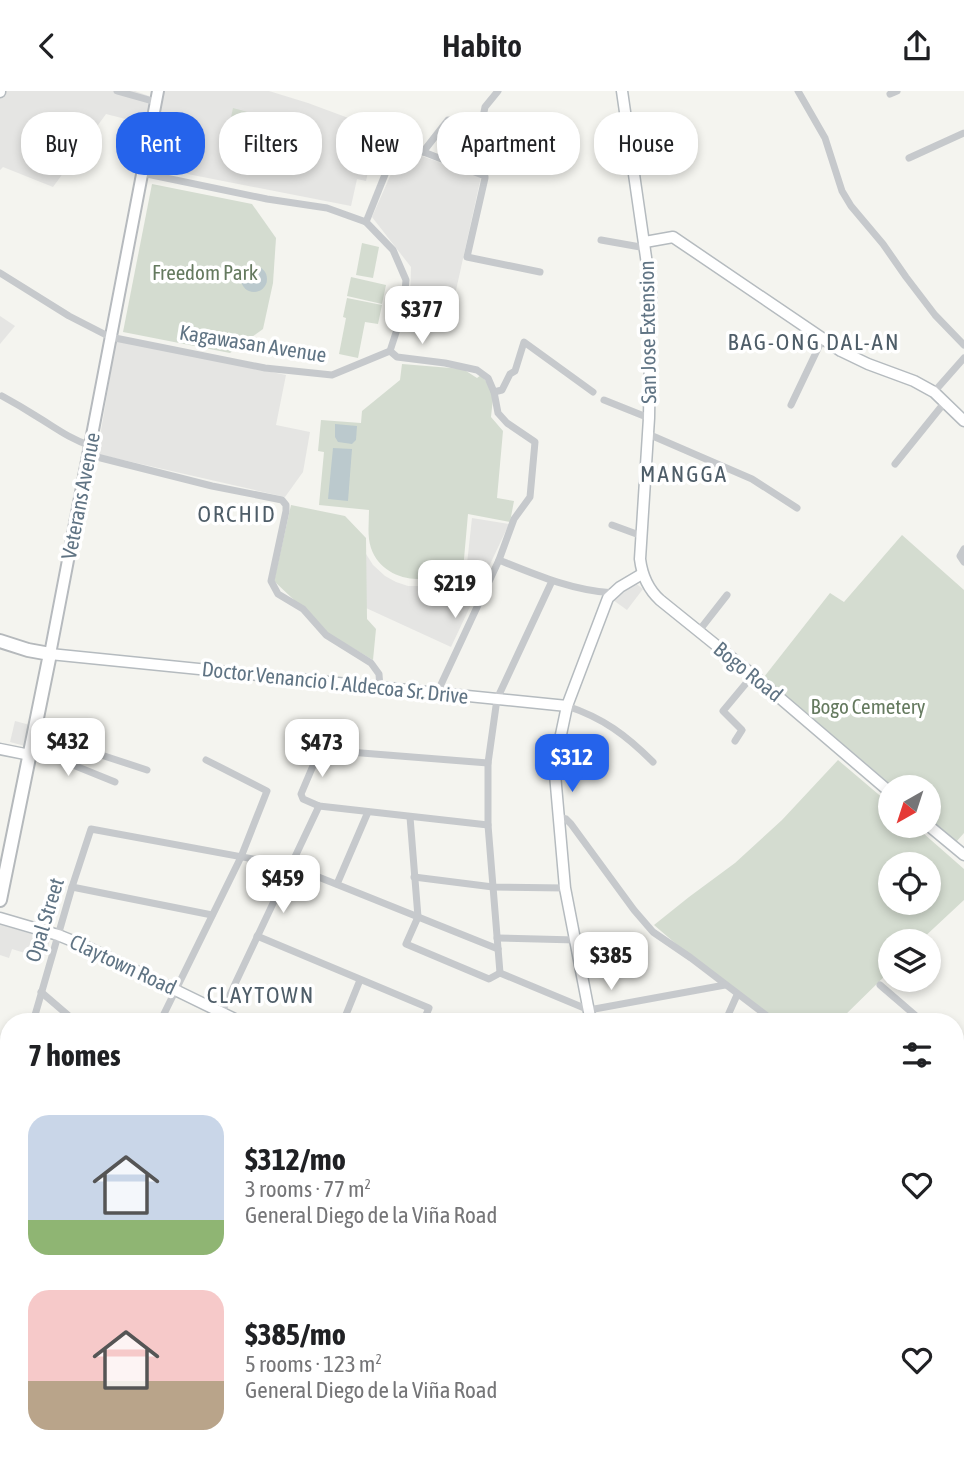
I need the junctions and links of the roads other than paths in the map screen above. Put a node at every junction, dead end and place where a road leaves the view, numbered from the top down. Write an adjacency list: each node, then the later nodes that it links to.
1 (117, 91): 5 (street)
2 (498, 91): 7 (street)
3 (622, 91): 15 (street, San Jose Extension)
4 (798, 91): 20 (street)
5 (157, 97)
6 (964, 133): 9 (street)
7 (423, 151)
8 (423, 152): 16 (street)
9 (909, 158)
10 (142, 175): 18 (main road, Veterans Avenue)
11 (152, 175): 13 (street)
12 (385, 175): 13 (street)
13 (366, 222): 21 (street)
14 (601, 240): 15 (street)
15 (646, 245): 19 (street); 30 (street, San Jose Extension)
16 (540, 272)
17 (0, 273): 18 (street, Kagawasan Avenue)
18 (110, 337): 21 (street, Kagawasan Avenue); 33 (main road, Veterans Avenue)
19 (822, 339): 25 (street); 29 (street)
20 (964, 345)
21 (390, 351): 23 (street)
22 (964, 358): 25 (street)
23 (494, 392): 24 (street); 39 (street)
24 (593, 392)
25 (934, 392): 28 (street)
26 (2, 396): 33 (street)
27 (604, 400): 30 (street)
28 (945, 402): 31 (street); 34 (street)
29 (791, 405)
30 (649, 418): 32 (street, San Jose Extension)
31 (964, 421)
32 (648, 434): 35 (street); 37 (street, San Jose Extension)
33 (90, 451): 47 (main road, Veterans Avenue); 49 (street)
34 (895, 464)
35 (797, 507)
36 (612, 525): 37 (street)
37 (642, 536): 41 (street, San Jose Extension)
38 (964, 549): 40 (street)
39 (499, 560): 42 (street); 50 (street)
40 (964, 562)
41 (642, 574): 43 (street); 45 (street, Bogo Road)
42 (552, 581): 43 (street); 51 (street)
43 (614, 593): 52 (street)
44 (727, 595): 45 (street)
45 (698, 632): 48 (street, Bogo Road)
46 (0, 641): 47 (highway, Doctor Venancio I. Aldecoa Sr. Drive)
47 (50, 654): 49 (street, Doctor Venancio I. Aldecoa Sr. Drive); 53 (highway, Veterans Avenue)
48 (753, 675): 54 (street); 64 (street, Bogo Road)
49 (380, 688): 50 (street, Doctor Venancio I. Aldecoa Sr. Drive)
50 (437, 693): 51 (street, Doctor Venancio I. Aldecoa Sr. Drive)
51 (497, 699): 52 (street, Doctor Venancio I. Aldecoa Sr. Drive); 61 (street)
52 (567, 706): 60 (street, Doctor Venancio I. Aldecoa Sr. Drive); 68 (street)
53 (34, 733): 56 (highway, Veterans Avenue); 62 (street)
54 (735, 741)
55 (0, 749): 56 (street)
56 (30, 752): 63 (street); 79 (highway, Veterans Avenue)
57 (349, 753): 61 (street)
58 (318, 754): 65 (street)
59 (206, 760): 72 (street)
60 (653, 761)
61 (488, 763): 69 (street)
62 (147, 769)
63 (115, 782)
64 (878, 782)
65 (319, 806): 66 (street); 73 (street)
66 (368, 812): 67 (street); 75 (street)
67 (410, 817): 69 (street); 74 (street)
68 (558, 817): 78 (street); 90 (street)
69 (488, 825): 77 (street)
70 (942, 837): 71 (street)
71 (964, 855)
72 (241, 857): 73 (street); 76 (street, Opal Street); 80 (street)
73 (291, 866): 75 (street); 84 (street)
74 (414, 877): 77 (street); 81 (street)
75 (337, 884): 81 (street)
76 (72, 887): 80 (street); 83 (street, Opal Street)
77 (493, 887): 78 (street); 85 (street)
78 (565, 888): 86 (street)
79 (0, 900)
80 (212, 915): 91 (street)
81 (418, 917): 87 (street); 88 (street)
82 (0, 918): 83 (street, Claytown Road)
83 (58, 935): 91 (street, Claytown Road); 92 (street, Opal Street)
84 (257, 936): 89 (street); 100 (street)
85 (497, 938): 86 (street); 87 (street)
86 (576, 940): 95 (street)
87 (498, 949): 88 (street)
88 (500, 973): 95 (street)
89 (360, 980): 101 (street); 102 (street)
90 (725, 985): 94 (street); 95 (street)
91 (176, 990): 98 (street); 99 (street, Claytown Road)
92 (41, 992): 96 (street, Opal Street); 97 (street)
93 (888, 992): 106 (street)
94 (737, 995): 104 (street); 105 (street)
95 (589, 1010): 103 (street)
96 (35, 1013)
97 (66, 1013)
98 (164, 1013)
99 (213, 1013)
100 (221, 1013)
101 (346, 1013)
102 (427, 1013)
103 (590, 1013)
104 (729, 1013)
105 (762, 1013)
106 (913, 1013)

